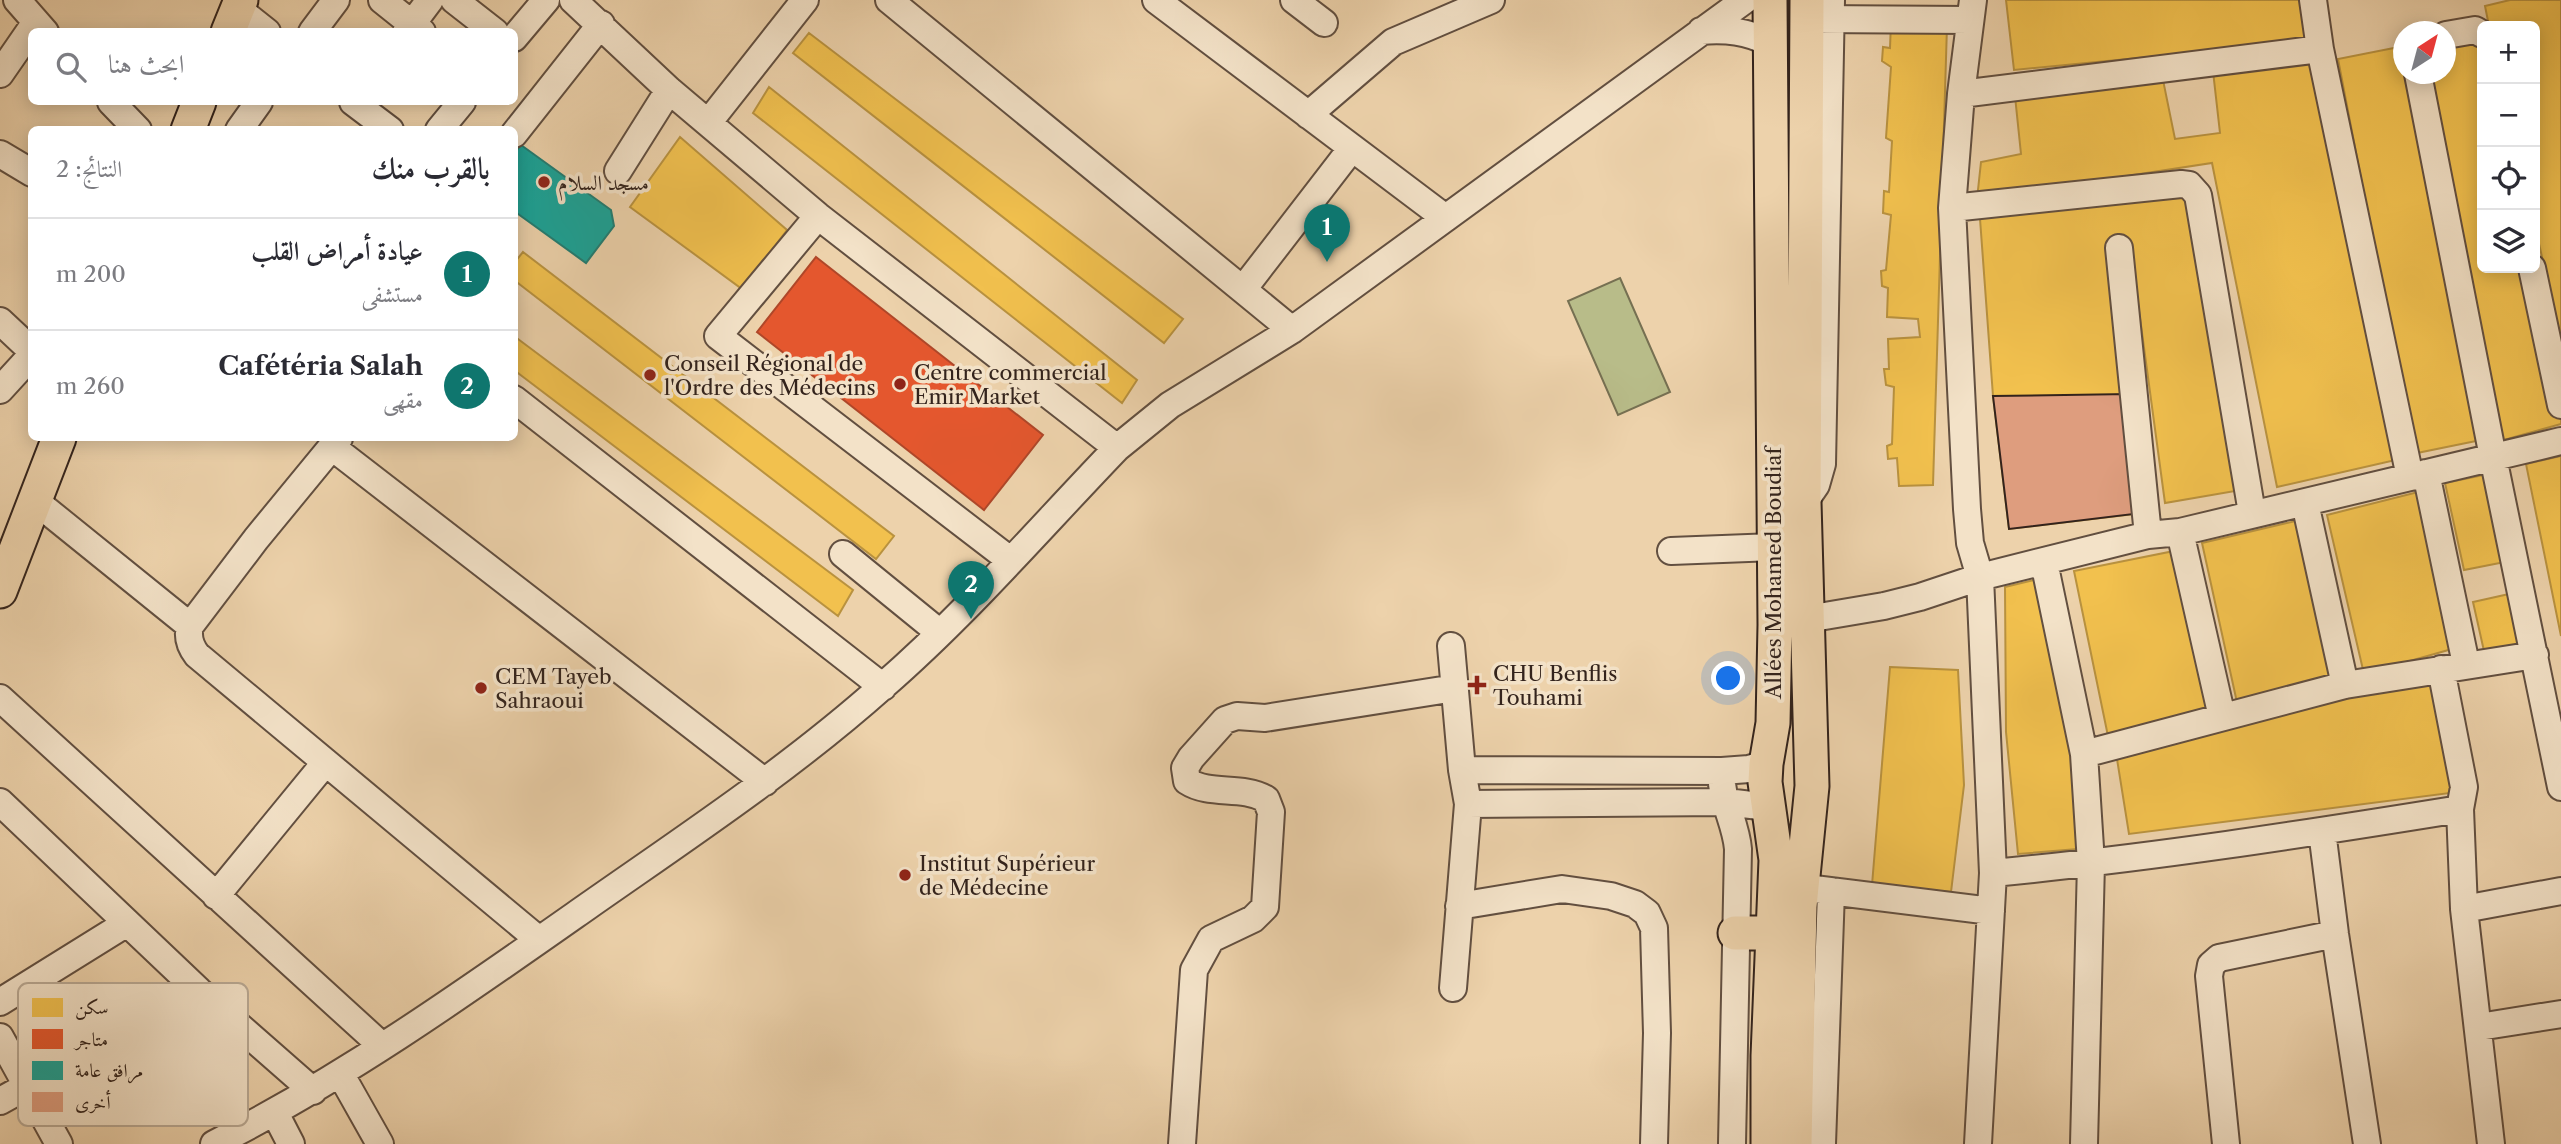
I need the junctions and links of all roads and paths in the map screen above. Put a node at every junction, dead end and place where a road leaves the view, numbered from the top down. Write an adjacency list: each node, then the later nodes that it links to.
1 (17, 0): 21 (street)
2 (336, 0): 23 (street)
3 (382, 0): 24 (street)
4 (430, 0): 25 (street)
5 (454, 0): 26 (street)
6 (546, 0): 29 (street)
7 (573, 0): 20 (street)
8 (805, 0): 45 (street)
9 (888, 0): 60 (street)
10 (1156, 0): 43 (street)
11 (1294, 0): 19 (street)
12 (1491, 0): 43 (street)
13 (1745, 0): 27 (street)
14 (1770, 0): 32 (main road, Allées Mohamed Boudiaf)
15 (2314, 0): 33 (street)
16 (1819, 9): 17 (street); 86 (main road, Allées Mohamed Boudiaf)
17 (1972, 10): 37 (street)
18 (236, 13): 22 (street)
19 (1324, 23)
20 (601, 24): 36 (street); 44 (street)
21 (41, 27)
22 (260, 28)
23 (315, 28)
24 (412, 28)
25 (414, 28)
26 (490, 28)
27 (1700, 31): 32 (street); 57 (street)
28 (2477, 31): 30 (street)
29 (518, 33)
30 (2456, 33)
31 (28, 42): 34 (street)
32 (1770, 43): 79 (main road, Allées Mohamed Boudiaf)
33 (2320, 49): 37 (street); 73 (street)
34 (0, 74)
35 (2420, 84): 72 (street)
36 (669, 90): 45 (street); 54 (street)
37 (1961, 94): 55 (street)
38 (114, 105): 46 (street)
39 (199, 105): 47 (main road)
40 (257, 105): 48 (street)
41 (357, 105): 49 (street)
42 (460, 105): 50 (street)
43 (1308, 115): 51 (street)
44 (517, 118)
45 (708, 123): 56 (street)
46 (134, 126)
47 (190, 126)
48 (242, 126)
49 (385, 126)
50 (442, 126)
51 (1352, 148): 57 (street); 60 (street)
52 (0, 154): 53 (street)
53 (28, 171)
54 (618, 171)
55 (1952, 208): 76 (street); 84 (street)
56 (818, 216): 71 (street); 82 (street)
57 (1444, 218): 62 (street)
58 (2119, 248): 78 (street)
59 (2533, 273): 67 (street)
60 (1244, 288): 62 (street)
61 (0, 321): 63 (street)
62 (1292, 330): 71 (street)
63 (28, 350)
64 (28, 358): 65 (street)
65 (0, 390)
66 (518, 402): 93 (street)
67 (2561, 405)
68 (58, 441): 74 (main road)
69 (2561, 441): 72 (street)
70 (335, 442): 87 (street); 103 (street)
71 (1117, 448): 82 (street)
72 (2493, 457): 73 (street); 90 (street)
73 (2418, 475): 75 (street); 91 (street)
74 (34, 500): 85 (main road); 87 (street)
75 (2305, 503): 76 (street); 92 (street)
76 (2252, 513): 77 (street)
77 (2180, 532): 78 (street); 96 (street)
78 (2148, 535): 83 (street)
79 (1774, 547): 80 (street); 100 (main road, Allées Mohamed Boudiaf)
80 (1671, 551)
81 (843, 554): 88 (street)
82 (1010, 560): 88 (street)
83 (2044, 562): 84 (street); 97 (street)
84 (1980, 577): 86 (street); 113 (street)
85 (0, 591)
86 (1807, 619): 98 (main road, Allées Mohamed Boudiaf)
87 (190, 626): 99 (street)
88 (940, 633): 93 (street)
89 (1451, 646): 94 (street)
90 (2535, 655): 91 (street); 104 (street)
91 (2454, 666): 92 (street); 109 (street)
92 (2345, 685): 96 (street)
93 (883, 687): 103 (street)
94 (1455, 688): 101 (street); 146 (street)
95 (0, 698): 116 (street)
96 (2221, 717): 97 (street)
97 (2084, 754): 112 (street)
98 (1810, 760): 100 (main road); 110 (main road, Allées Mohamed Boudiaf)
99 (325, 763): 116 (street); 124 (street)
100 (1766, 764): 102 (street); 108 (main road, Allées Mohamed Boudiaf)
101 (1462, 771): 102 (street); 107 (street)
102 (1722, 771): 106 (street)
103 (765, 782): 124 (street)
104 (2561, 786)
105 (0, 802): 120 (street)
106 (1726, 802): 107 (street); 108 (street); 121 (street)
107 (1468, 804): 117 (street)
108 (1768, 807): 110 (main road); 122 (main road, Allées Mohamed Boudiaf)
109 (2460, 808): 111 (street); 118 (street)
110 (1809, 810): 114 (main road, Allées Mohamed Boudiaf)
111 (2322, 831): 112 (street); 123 (street)
112 (2091, 863): 113 (street); 153 (street)
113 (1993, 873): 119 (street)
114 (1816, 889): 119 (street); 150 (main road, Allées Mohamed Boudiaf); 151 (street)
115 (2561, 891): 118 (street)
116 (216, 895): 134 (street)
117 (1459, 906): 127 (street); 147 (street)
118 (2464, 909): 131 (street)
119 (1991, 911): 152 (street)
120 (127, 923): 125 (street); 126 (street)
121 (1735, 933): 122 (main road); 148 (street)
122 (1773, 933): 149 (main road, Allées Mohamed Boudiaf)
123 (2335, 934): 154 (street); 155 (street)
124 (539, 940): 134 (street)
125 (31, 983)
126 (191, 983)
127 (1453, 988)
128 (18, 991): 129 (street)
129 (0, 1002)
130 (2561, 1014): 131 (street)
131 (2479, 1027): 156 (street)
132 (248, 1034): 137 (street)
133 (0, 1037): 135 (street)
134 (382, 1046): 136 (street)
135 (18, 1069)
136 (341, 1073): 137 (street); 145 (street)
137 (313, 1091): 140 (street)
138 (18, 1092): 139 (street)
139 (0, 1101)
140 (275, 1113): 143 (street); 144 (street)
141 (49, 1126): 142 (street)
142 (59, 1144)
143 (214, 1144)
144 (291, 1144)
145 (380, 1144)
146 (1182, 1144)
147 (1654, 1144)
148 (1732, 1144)
149 (1768, 1144)
150 (1796, 1144)
151 (1822, 1144)
152 (1978, 1144)
153 (2084, 1144)
154 (2226, 1144)
155 (2367, 1144)
156 (2491, 1144)

